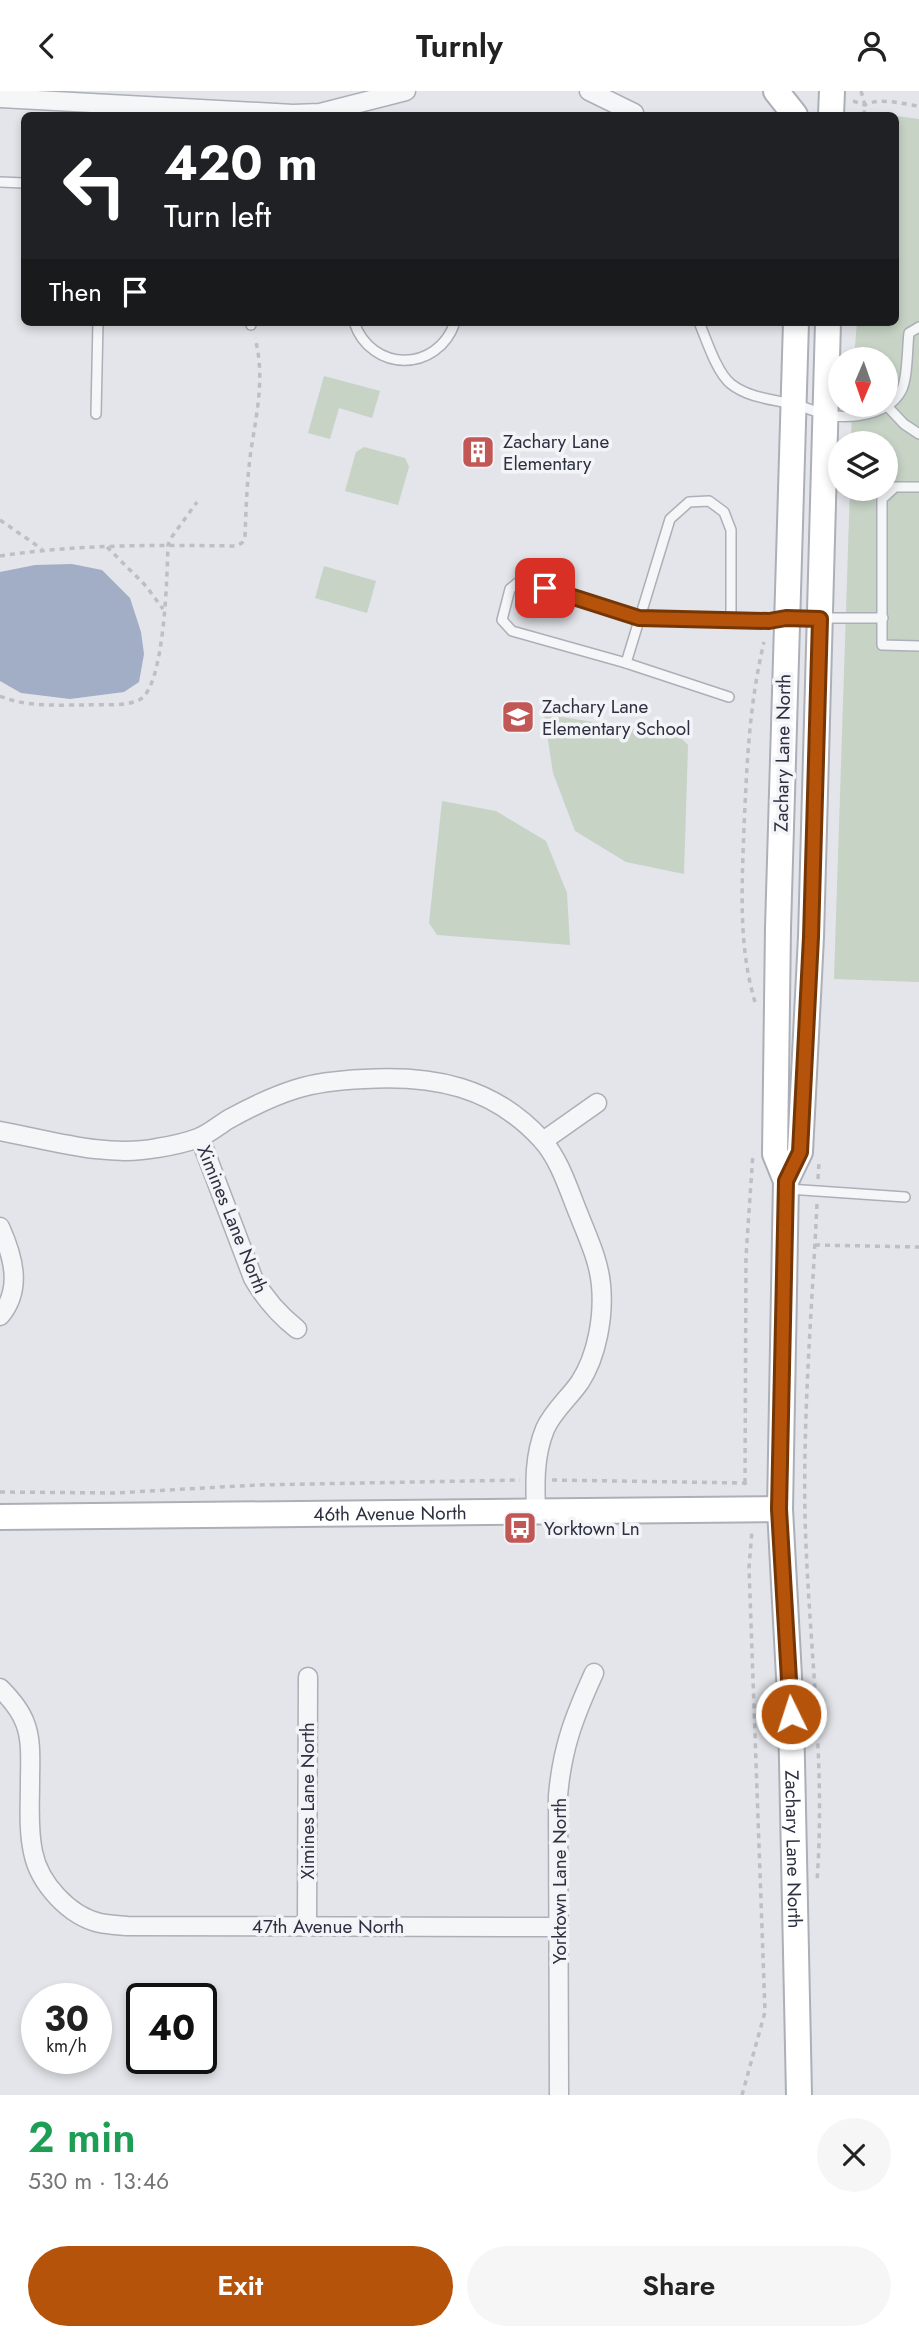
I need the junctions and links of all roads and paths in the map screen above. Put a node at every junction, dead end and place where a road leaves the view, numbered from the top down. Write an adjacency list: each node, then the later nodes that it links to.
1 (406, 91): 13 (street)
2 (589, 91): 14 (street)
3 (776, 91): 15 (street)
4 (802, 91): 16 (street)
5 (860, 91): 8 (path)
6 (0, 99): 10 (street)
7 (831, 101): 8 (path)
8 (865, 105): 9 (path); 17 (path)
9 (919, 106)
10 (65, 108): 11 (street)
11 (177, 111): 12 (street)
12 (216, 112)
13 (324, 112)
14 (632, 112)
15 (793, 112)
16 (802, 112)
17 (864, 112)
18 (0, 182): 19 (lane)
19 (21, 183)
20 (98, 326): 30 (lane)
21 (252, 326): 38 (path)
22 (355, 326): 23 (lane)
23 (453, 326)
24 (701, 326): 29 (lane)
25 (796, 326): 29 (street, Zachary Lane North)
26 (828, 326): 31 (street, Zachary Lane North)
27 (919, 327): 28 (lane)
28 (898, 395)
29 (793, 404): 31 (lane); 45 (street, Zachary Lane North)
30 (96, 414)
31 (824, 414): 32 (lane); 46 (street, Zachary Lane North)
32 (828, 415)
33 (897, 417): 34 (lane)
34 (919, 434)
35 (919, 487): 44 (lane)
36 (197, 502): 38 (path)
37 (0, 520): 40 (path)
38 (168, 545): 39 (path); 42 (path)
39 (106, 546): 40 (path); 42 (path)
40 (44, 550): 41 (path)
41 (0, 556)
42 (164, 610): 50 (path)
43 (639, 618): 47 (lane); 47 (lane); 49 (lane); 49 (lane)
44 (883, 618): 46 (lane); 48 (lane)
45 (778, 619): 46 (lane); 47 (lane); 52 (path); 59 (street, Zachary Lane North)
46 (820, 619): 59 (street, Zachary Lane North)
47 (731, 620)
48 (919, 646)
49 (626, 663): 51 (lane)
50 (0, 696)
51 (729, 697)
52 (758, 1012)
53 (597, 1103): 56 (street)
54 (0, 1131): 55 (street)
55 (200, 1137): 56 (street); 66 (street, Ximines Lane North)
56 (543, 1141): 67 (street)
57 (754, 1142): 68 (path)
58 (820, 1151): 60 (path)
59 (786, 1185): 60 (lane); 71 (street, Zachary Lane North)
60 (817, 1191): 61 (lane); 63 (path)
61 (905, 1197)
62 (0, 1227): 65 (street)
63 (815, 1245): 64 (path); 77 (path)
64 (919, 1247)
65 (0, 1316)
66 (297, 1329)
67 (535, 1480): 68 (path); 69 (path); 72 (street)
68 (745, 1483): 70 (path)
69 (0, 1492)
70 (754, 1509): 71 (street, 46th Avenue North); 72 (street, 46th Avenue North); 81 (path)
71 (779, 1509): 82 (street, Zachary Lane North)
72 (536, 1512): 73 (street, 46th Avenue North)
73 (0, 1517)
74 (594, 1673): 79 (street, Yorktown Lane North)
75 (308, 1677): 78 (street, Ximines Lane North)
76 (0, 1688): 78 (street, 47th Avenue North)
77 (817, 1886)
78 (307, 1925): 79 (street, 47th Avenue North)
79 (558, 1927): 80 (street, Yorktown Lane North)
80 (559, 2095)
81 (742, 2095)
82 (799, 2095)

